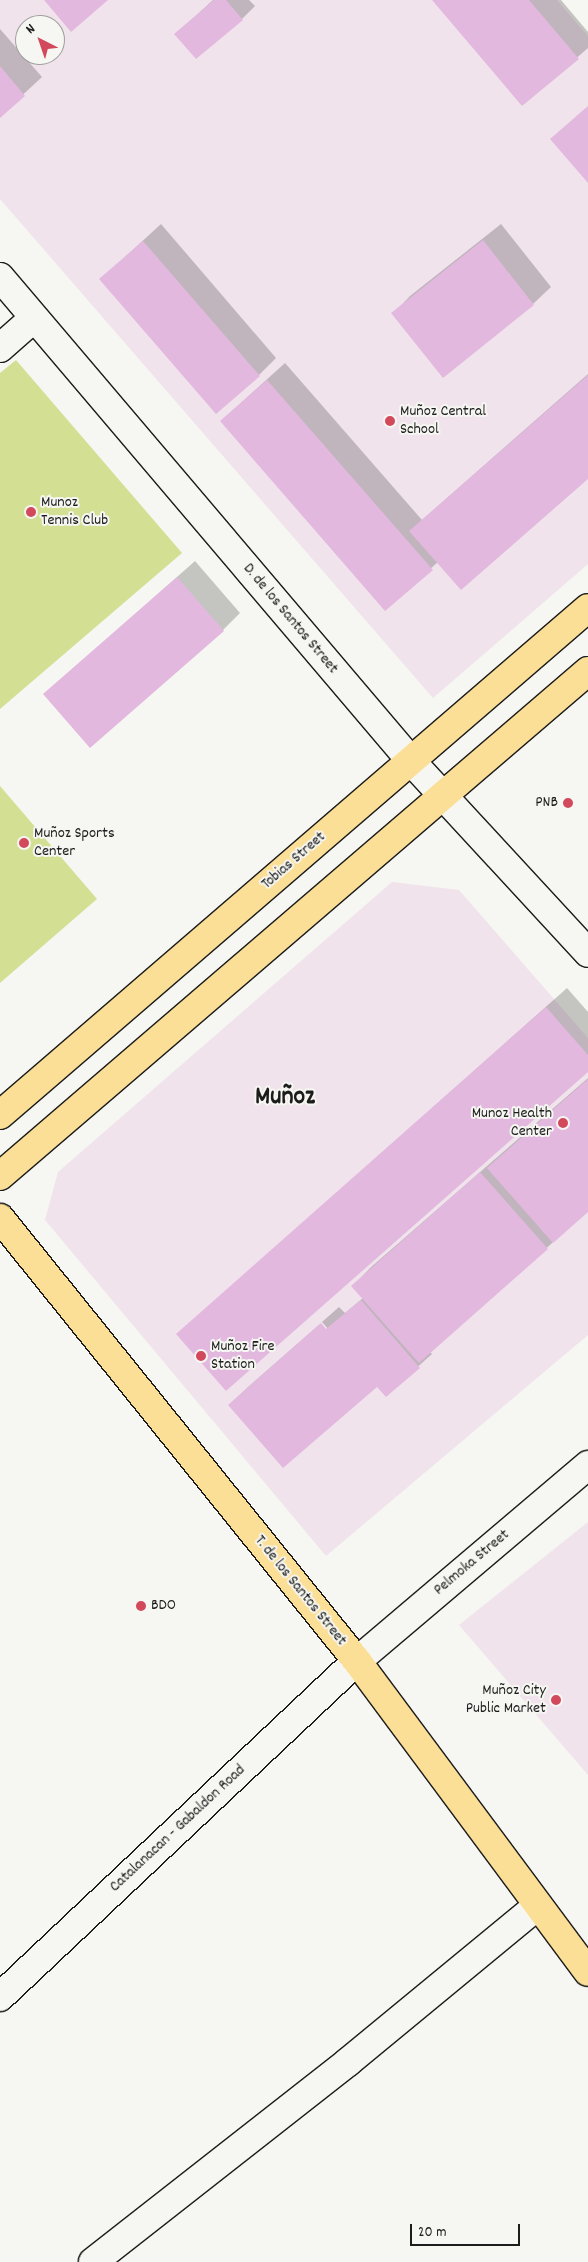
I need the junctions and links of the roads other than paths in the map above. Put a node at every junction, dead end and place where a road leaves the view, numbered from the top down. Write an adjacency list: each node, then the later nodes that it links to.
1 (0, 277): 2 (street, D. de los Santos Street)
2 (34, 318): 3 (street); 6 (street, D. de los Santos Street)
3 (0, 348)
4 (588, 608): 6 (main road, Tobias Street)
5 (588, 671): 7 (main road)
6 (411, 761): 7 (street, D. de los Santos Street); 9 (main road, Tobias Street)
7 (443, 796): 8 (street, D. de los Santos Street); 10 (main road)
8 (588, 953)
9 (0, 1115)
10 (0, 1176)
11 (0, 1218): 13 (main road, T. de los Santos Street)
12 (588, 1465): 13 (street, Pelmoka Street)
13 (357, 1661): 14 (main road, T. de los Santos Street); 16 (street, Catalanacan - Gabaldon Road)
14 (537, 1906): 15 (main road, T. de los Santos Street); 17 (street)
15 (588, 1972)
16 (0, 1997)
17 (93, 2262)

